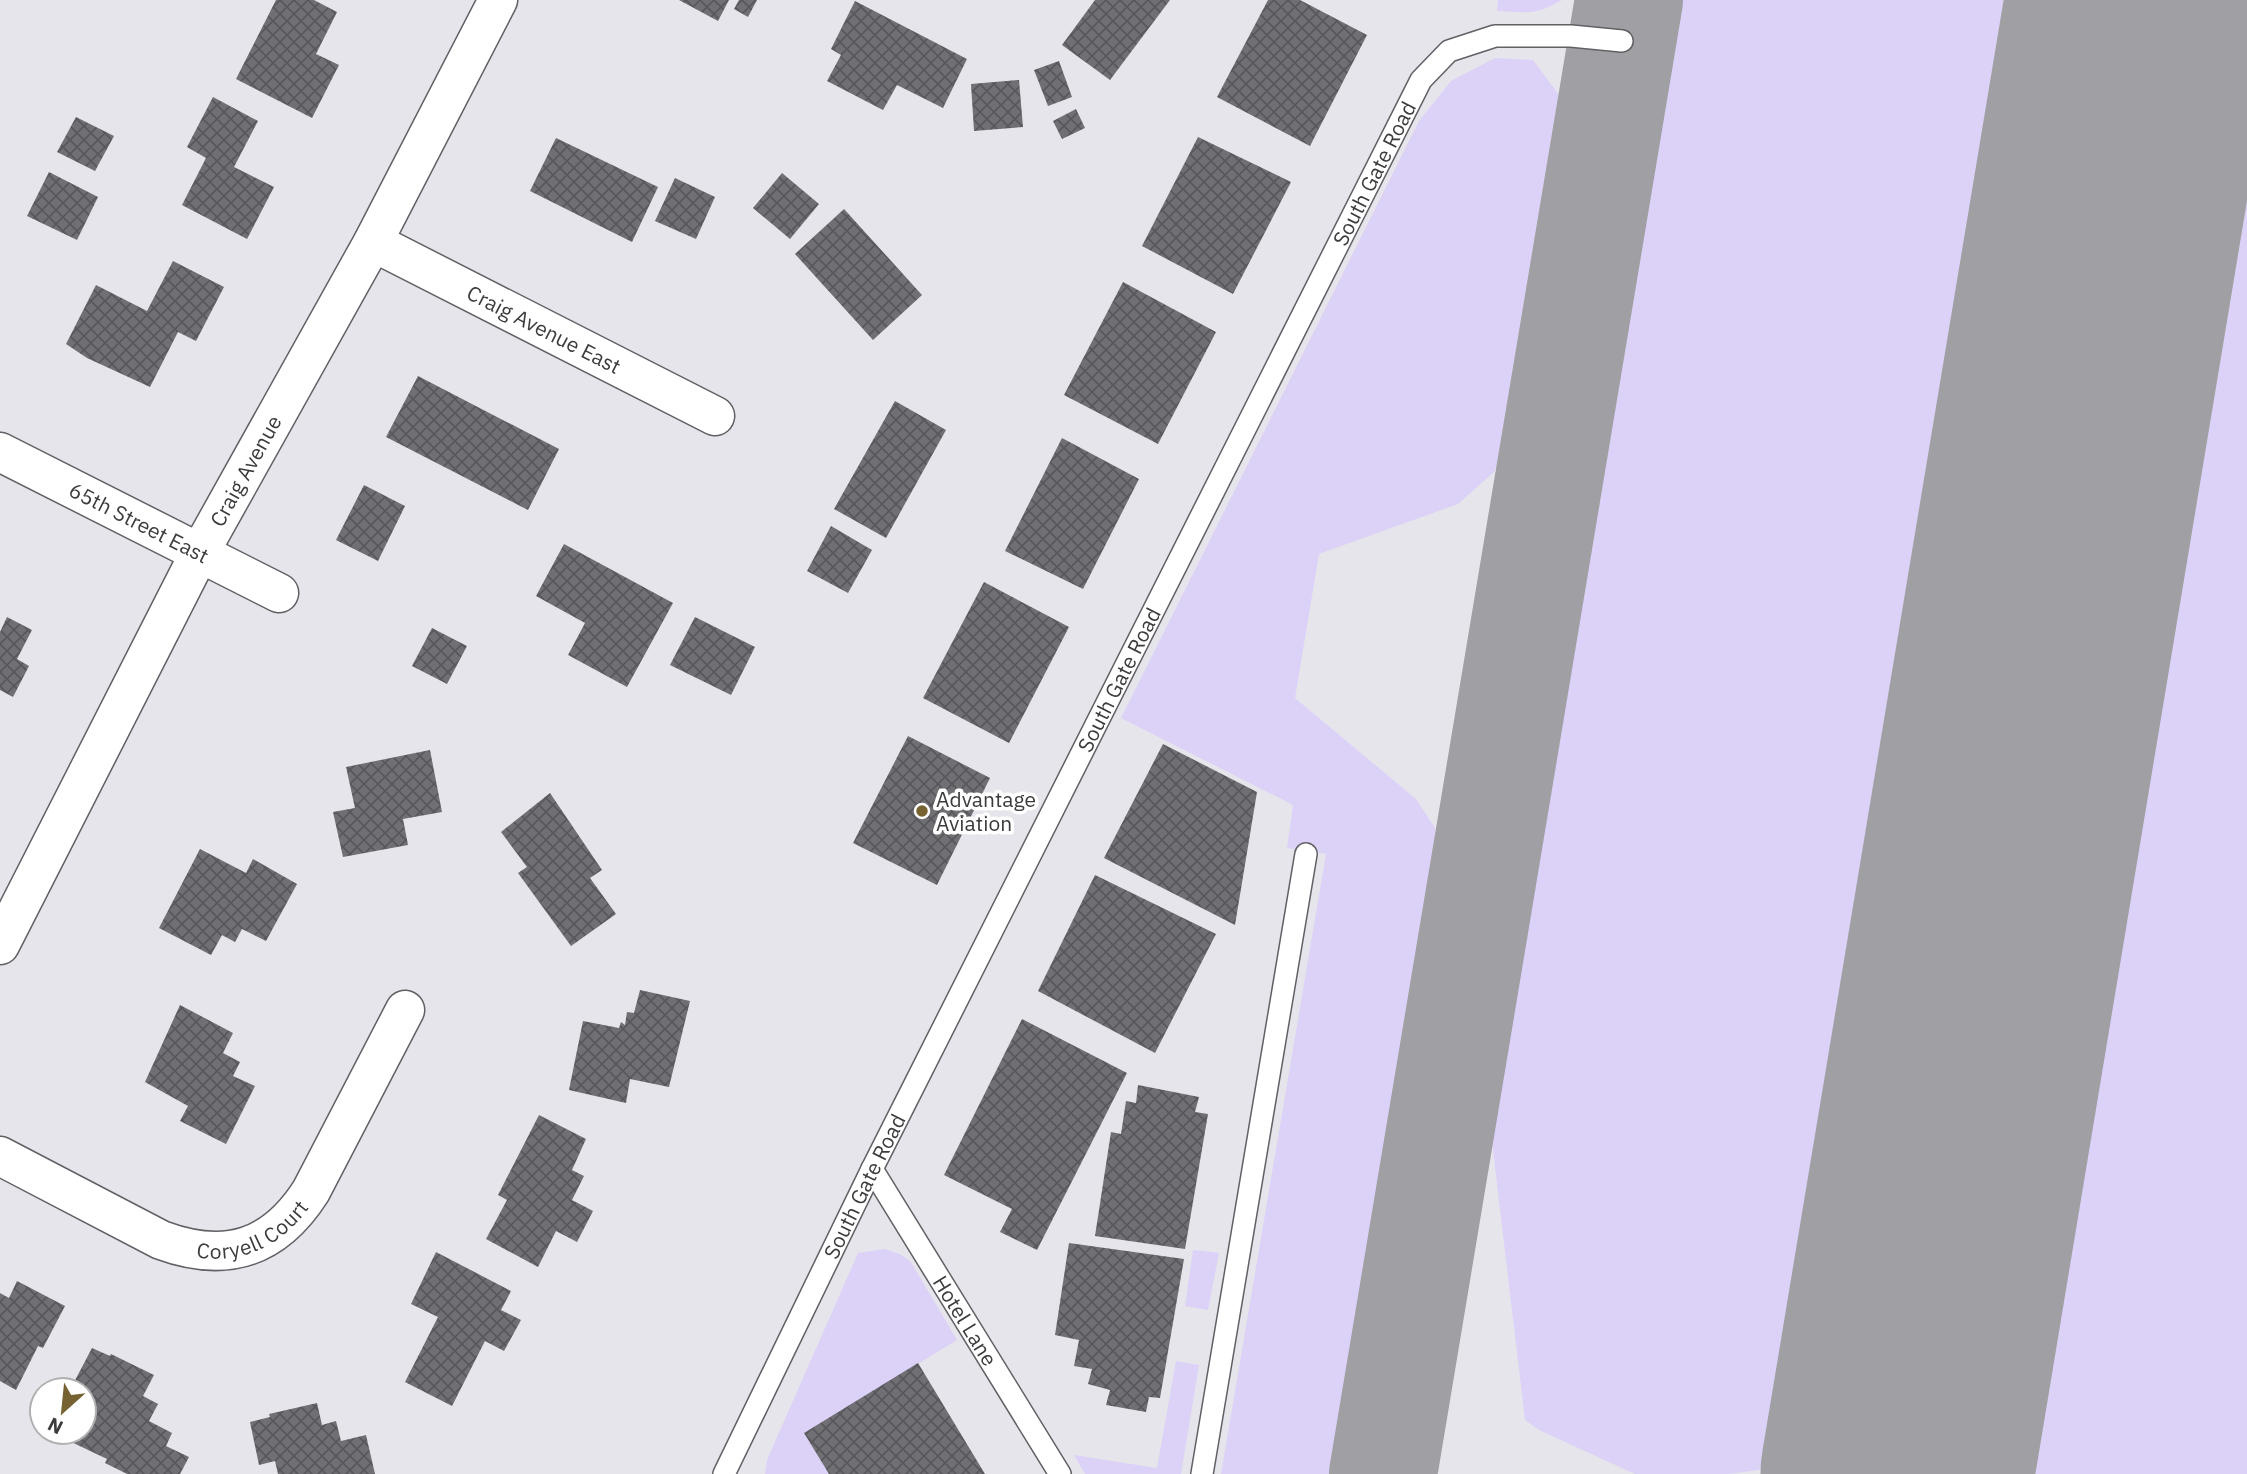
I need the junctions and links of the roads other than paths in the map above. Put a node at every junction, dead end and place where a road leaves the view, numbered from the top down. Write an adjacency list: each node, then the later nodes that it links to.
1 (498, 0): 3 (street, Craig Avenue)
2 (1622, 41): 12 (lane, South Gate Road)
3 (373, 242): 4 (street, Craig Avenue East); 6 (street, Craig Avenue)
4 (715, 416)
5 (0, 452): 6 (street, 65th Street East)
6 (200, 552): 7 (street, 65th Street East); 9 (street, Craig Avenue)
7 (279, 593)
8 (1306, 854): 15 (lane)
9 (0, 945)
10 (405, 1010): 11 (street, Coryell Court)
11 (0, 1156)
12 (872, 1169): 13 (lane, South Gate Road); 14 (lane, Hotel Lane)
13 (724, 1474)
14 (1060, 1474)
15 (1202, 1474)

